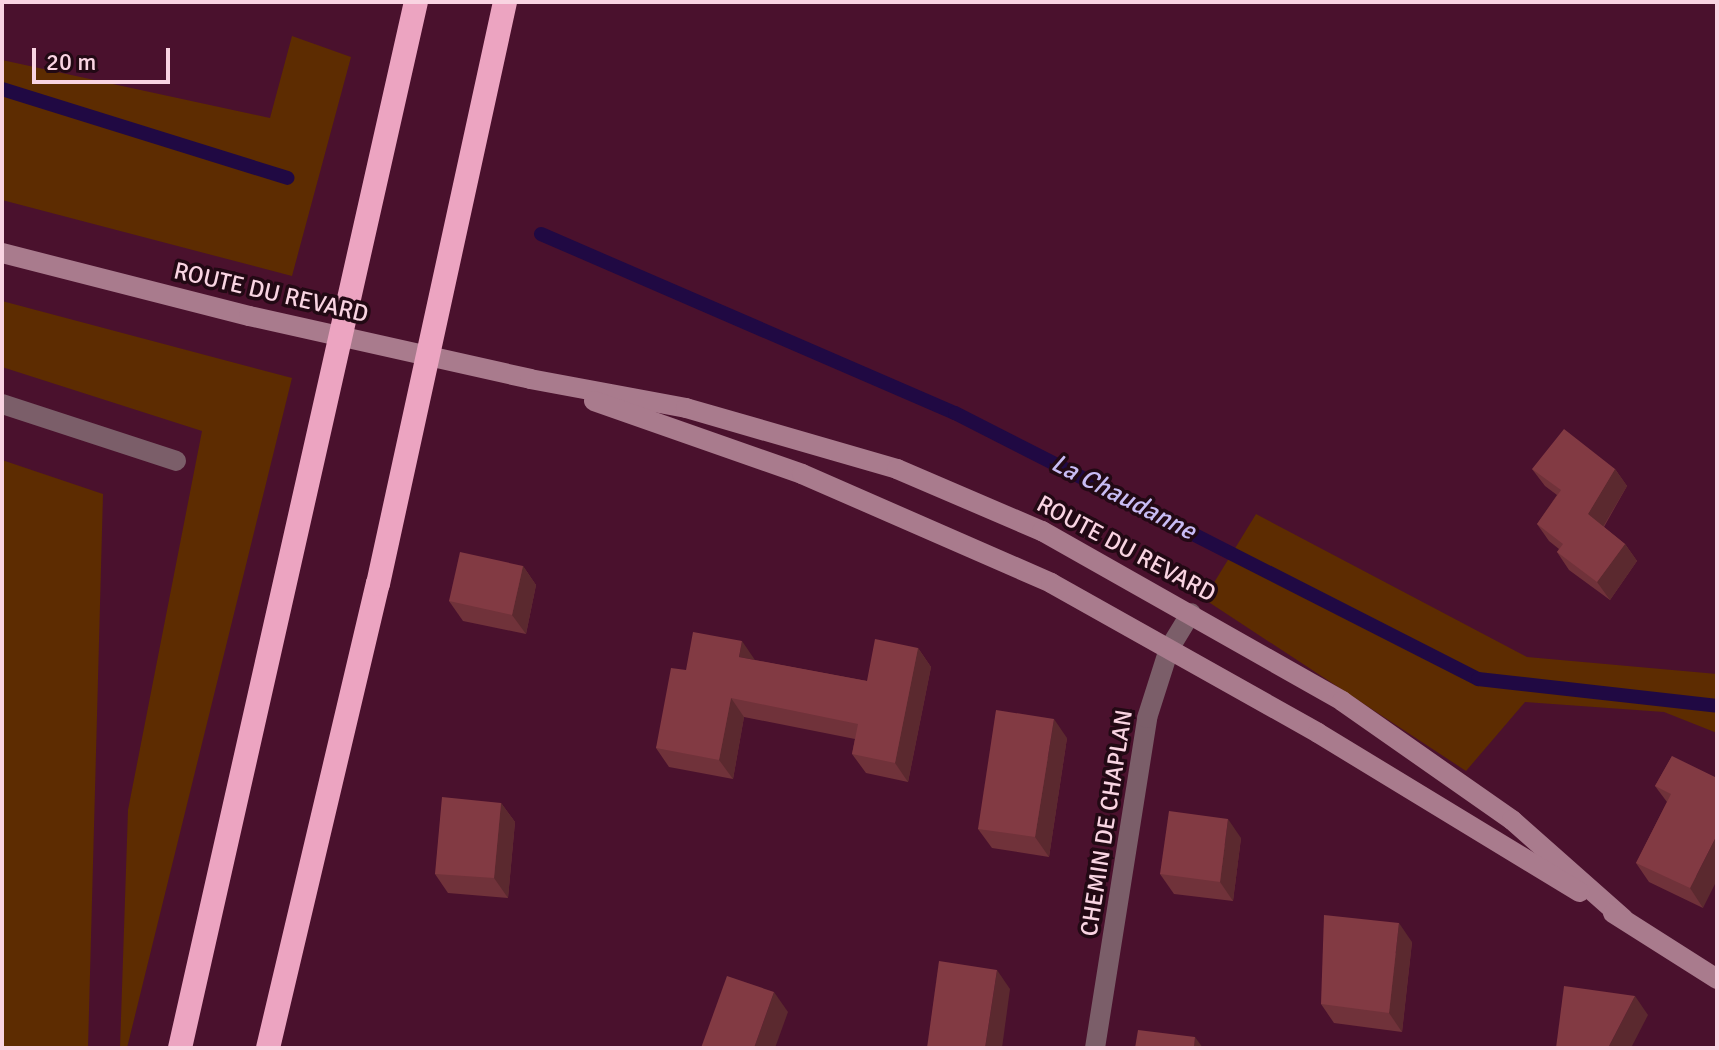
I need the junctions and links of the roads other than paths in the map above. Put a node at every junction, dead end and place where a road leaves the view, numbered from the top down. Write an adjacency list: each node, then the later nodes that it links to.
1 (416, 2): 11 (highway)
2 (505, 2): 12 (highway)
3 (2, 253): 4 (main road, ROUTE DU REVARD)
4 (530, 379): 7 (main road, ROUTE DU REVARD); 8 (main road, ROUTE DU REVARD)
5 (2, 404): 6 (street)
6 (176, 461)
7 (1191, 613): 8 (street, CHEMIN DE CHAPLAN); 9 (main road, ROUTE DU REVARD)
8 (1169, 649): 9 (main road, ROUTE DU REVARD); 13 (street, CHEMIN DE CHAPLAN)
9 (1624, 919): 10 (main road, ROUTE DU REVARD)
10 (1717, 979)
11 (180, 1048)
12 (268, 1048)
13 (1095, 1048)

